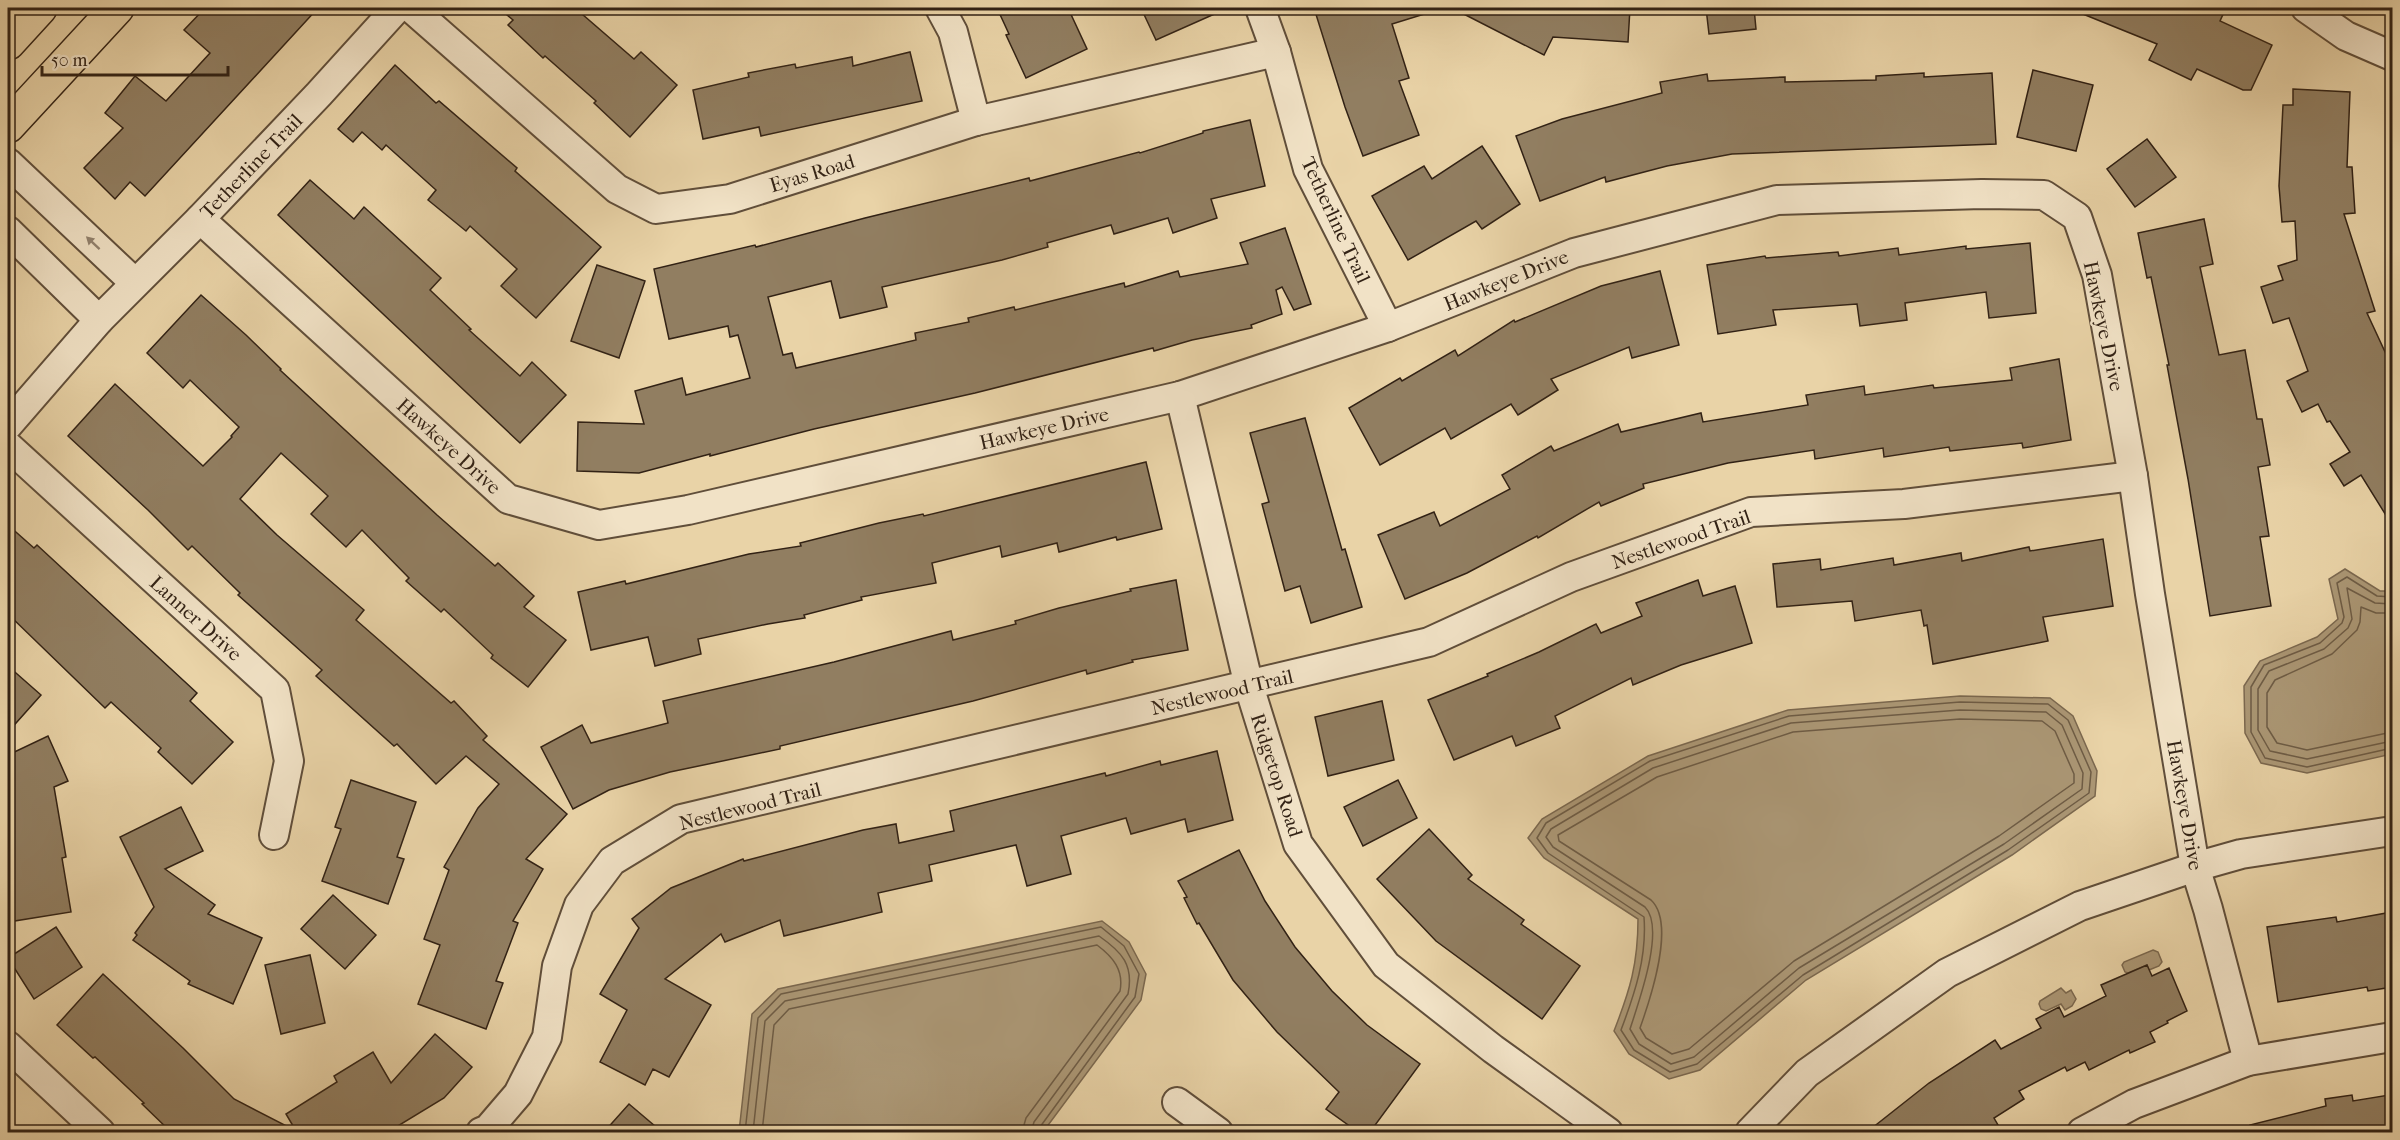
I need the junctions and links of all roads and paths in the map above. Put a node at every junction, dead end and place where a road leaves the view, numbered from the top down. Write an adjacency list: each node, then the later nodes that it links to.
1 (40, 8): 8 (main road)
2 (117, 8): 12 (main road)
3 (397, 8): 14 (street, Tetherline Trail)
4 (411, 8): 11 (street, Eyas Road)
5 (940, 8): 11 (street)
6 (1260, 8): 9 (street, Tetherline Trail)
7 (2306, 8): 10 (street)
8 (8, 43)
9 (1276, 52): 11 (street, Eyas Road); 18 (street, Tetherline Trail)
10 (2392, 56)
11 (976, 121)
12 (8, 126)
13 (8, 163): 16 (street, one-way to 13)
14 (200, 219): 16 (street, Tetherline Trail); 19 (street, Hawkeye Drive)
15 (8, 231): 17 (street)
16 (135, 283): 17 (street, Tetherline Trail)
17 (99, 320): 20 (street)
18 (1388, 327): 19 (street, Hawkeye Drive); 22 (street, Hawkeye Drive)
19 (1180, 396): 23 (street, Ridgetop Road)
20 (8, 425)
21 (8, 446): 25 (street, Lanner Drive)
22 (2133, 476): 23 (street, Nestlewood Trail); 26 (street, Hawkeye Drive)
23 (1249, 686): 32 (street, Nestlewood Trail); 34 (street, Ridgetop Road)
24 (2392, 831): 26 (street)
25 (274, 835)
26 (2195, 867): 29 (street, Hawkeye Drive); 35 (street)
27 (2392, 1037): 29 (street)
28 (8, 1046): 31 (street)
29 (2248, 1061): 36 (street)
30 (1177, 1102): 33 (street)
31 (100, 1132)
32 (482, 1132)
33 (1218, 1132)
34 (1608, 1132)
35 (1750, 1132)
36 (2082, 1132)

